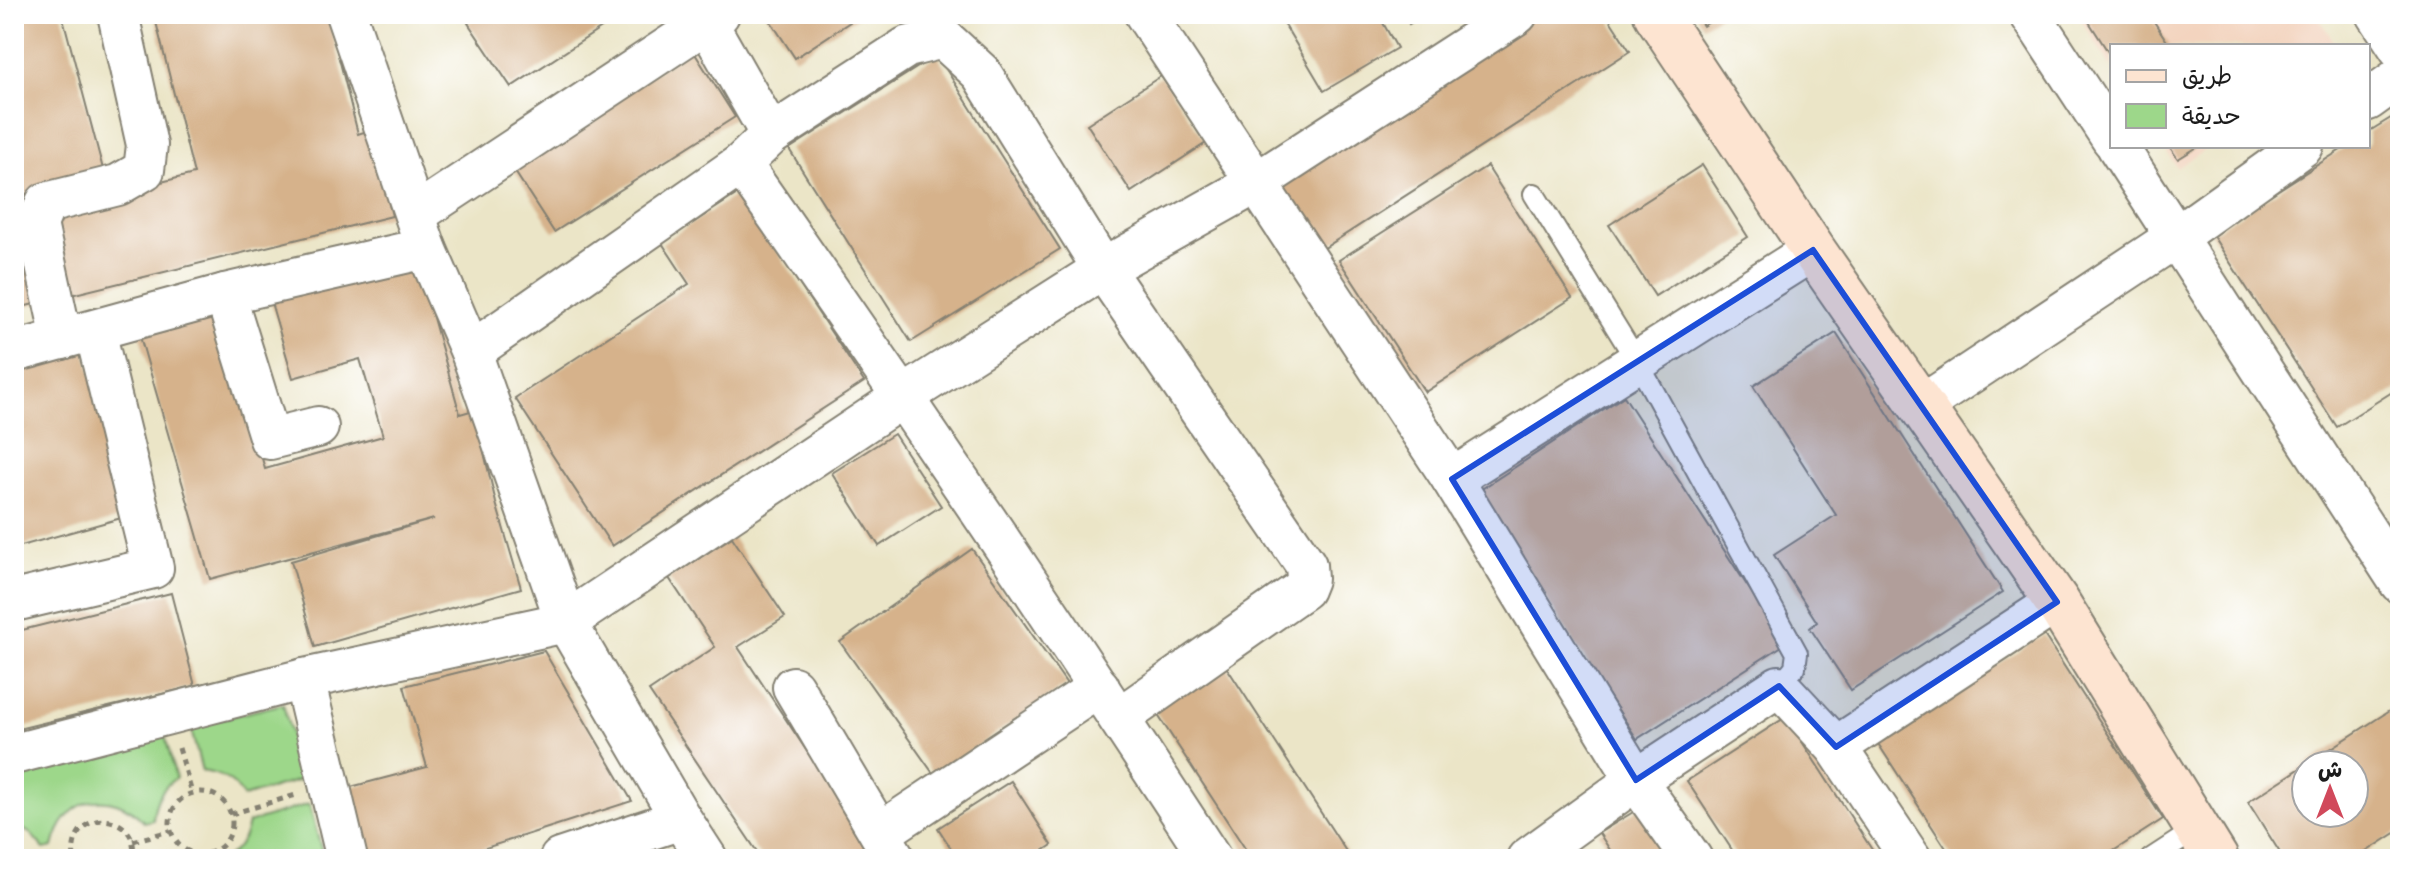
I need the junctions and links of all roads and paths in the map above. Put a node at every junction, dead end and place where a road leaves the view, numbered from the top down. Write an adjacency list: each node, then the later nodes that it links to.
1 (118, 14): 24 (street)
2 (346, 14): 19 (street)
3 (1145, 14): 17 (street)
4 (1517, 14): 17 (street)
5 (1656, 14): 21 (street)
6 (2030, 14): 13 (street)
7 (2377, 14): 9 (street)
8 (713, 19): 12 (street); 19 (street)
9 (2400, 49)
10 (2400, 77): 11 (street)
11 (2370, 99)
12 (771, 135): 16 (street); 22 (street)
13 (2110, 136)
14 (2118, 148): 20 (street)
15 (2300, 148): 20 (street)
16 (741, 164): 26 (street); 28 (street)
17 (1256, 183): 22 (street); 31 (street)
18 (1534, 194): 27 (lane)
19 (421, 231): 23 (street); 26 (street)
20 (2176, 237): 29 (street); 32 (street)
21 (1813, 250): 27 (street); 29 (street)
22 (1103, 269): 28 (street); 39 (street)
23 (225, 294): 24 (street); 30 (street)
24 (79, 335): 25 (street); 33 (street)
25 (14, 352)
26 (471, 352): 35 (street)
27 (1637, 361): 31 (street); 37 (lane)
28 (904, 396): 35 (street); 39 (street)
29 (1921, 406): 34 (street)
30 (318, 427)
31 (1452, 479): 43 (street)
32 (2400, 583)
33 (14, 601)
34 (2057, 602): 41 (street); 50 (street)
35 (566, 622): 36 (street); 47 (street)
36 (304, 679): 40 (street); 44 (street)
37 (1779, 686): 41 (street); 43 (street)
38 (793, 687): 51 (street)
39 (1109, 703): 51 (street); 60 (street)
40 (170, 714): 42 (street); 45 (path)
41 (1836, 747): 63 (street)
42 (14, 754)
43 (1636, 780): 61 (street); 62 (street)
44 (329, 786): 46 (path); 57 (street)
45 (192, 793): 46 (path); 48 (path)
46 (231, 814): 53 (path)
47 (681, 819): 58 (street); 59 (street)
48 (171, 831): 49 (path); 53 (path)
49 (133, 841): 55 (path); 56 (path)
50 (2206, 844): 64 (lane)
51 (888, 846)
52 (14, 852): 54 (path)
53 (211, 856)
54 (22, 859)
55 (73, 859)
56 (132, 859)
57 (347, 859)
58 (560, 859)
59 (707, 859)
60 (1211, 859)
61 (1527, 859)
62 (1692, 859)
63 (1911, 859)
64 (2151, 859)

